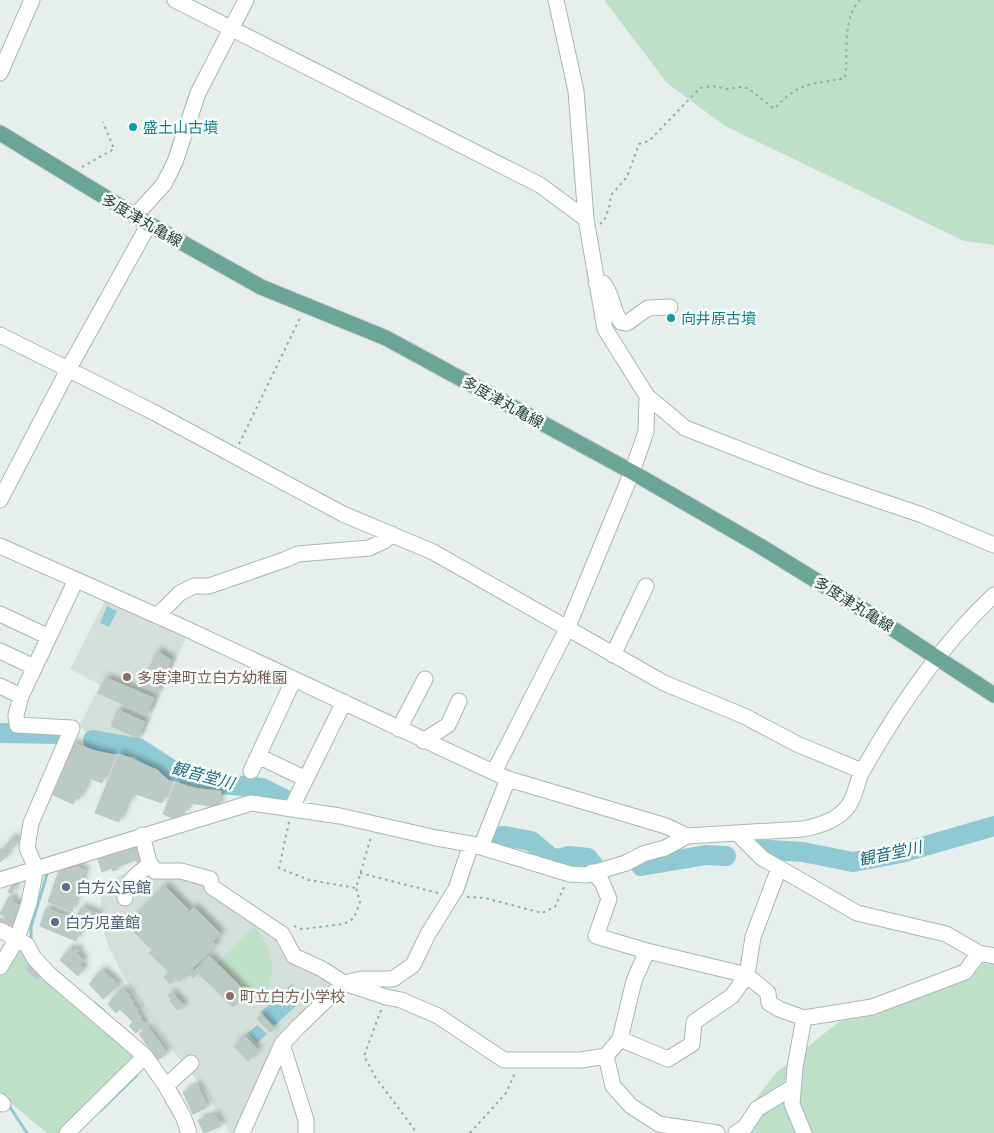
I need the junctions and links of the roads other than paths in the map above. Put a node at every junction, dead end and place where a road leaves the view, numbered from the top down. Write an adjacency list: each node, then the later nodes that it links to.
1 (32, 0): 6 (street)
2 (175, 0): 5 (street)
3 (246, 0): 5 (street)
4 (556, 0): 9 (street)
5 (231, 28): 8 (street); 9 (street)
6 (0, 73)
7 (0, 132): 8 (main road, 多度津丸亀線)
8 (135, 216): 10 (main road, 多度津丸亀線)
9 (591, 223): 11 (street)
10 (149, 224): 14 (street); 16 (main road, 多度津丸亀線)
11 (596, 283): 12 (street); 15 (street)
12 (670, 307)
13 (0, 335): 14 (street)
14 (69, 368): 17 (street); 18 (street)
15 (648, 396): 16 (street); 19 (street)
16 (632, 472): 26 (street); 30 (main road, 多度津丸亀線)
17 (0, 500)
18 (392, 534): 25 (street); 26 (street)
19 (994, 544)
20 (0, 546): 21 (street)
21 (76, 580): 25 (street); 27 (street)
22 (646, 586): 29 (street)
23 (993, 599): 30 (street)
24 (0, 615): 27 (street)
25 (157, 616): 32 (street)
26 (567, 629): 29 (street); 44 (street)
27 (49, 637): 31 (street)
28 (0, 651): 31 (street)
29 (613, 654): 43 (street)
30 (936, 658): 35 (main road, 多度津丸亀線); 43 (street)
31 (34, 667): 36 (street)
32 (294, 679): 38 (street); 41 (street)
33 (425, 679): 39 (street)
34 (0, 686): 36 (street)
35 (994, 695)
36 (21, 696): 53 (street)
37 (459, 701): 40 (street)
38 (344, 702): 39 (street); 45 (street)
39 (399, 729): 40 (street)
40 (423, 741): 44 (street)
41 (258, 756): 42 (street); 45 (street)
42 (251, 770)
43 (862, 771): 48 (street)
44 (494, 772): 46 (street)
45 (306, 779): 47 (street)
46 (508, 779): 50 (street); 51 (street)
47 (291, 809): 49 (street); 51 (street)
48 (737, 833): 50 (street); 54 (street)
49 (142, 836): 52 (street); 53 (street)
50 (687, 836): 55 (street)
51 (476, 845): 55 (street); 65 (street)
52 (150, 864): 57 (street); 65 (street)
53 (36, 868): 56 (street); 59 (street)
54 (779, 868): 61 (street); 64 (street)
55 (592, 872): 60 (street)
56 (0, 880)
57 (125, 898)
58 (0, 930): 59 (street)
59 (17, 939): 63 (street); 69 (street)
60 (647, 951): 64 (street); 67 (street)
61 (979, 953): 62 (street); 66 (street)
62 (994, 956)
63 (0, 967)
64 (746, 975): 66 (street); 67 (street)
65 (344, 983): 68 (street); 70 (street)
66 (804, 1018): 73 (street)
67 (620, 1038): 70 (street)
68 (282, 1044): 76 (street); 77 (street)
69 (145, 1056): 72 (street); 74 (street)
70 (606, 1056): 78 (street)
71 (190, 1063): 72 (street)
72 (166, 1086): 75 (street)
73 (793, 1087): 79 (street); 80 (street)
74 (67, 1133)
75 (189, 1133)
76 (242, 1133)
77 (306, 1133)
78 (717, 1133)
79 (736, 1133)
80 (804, 1133)

